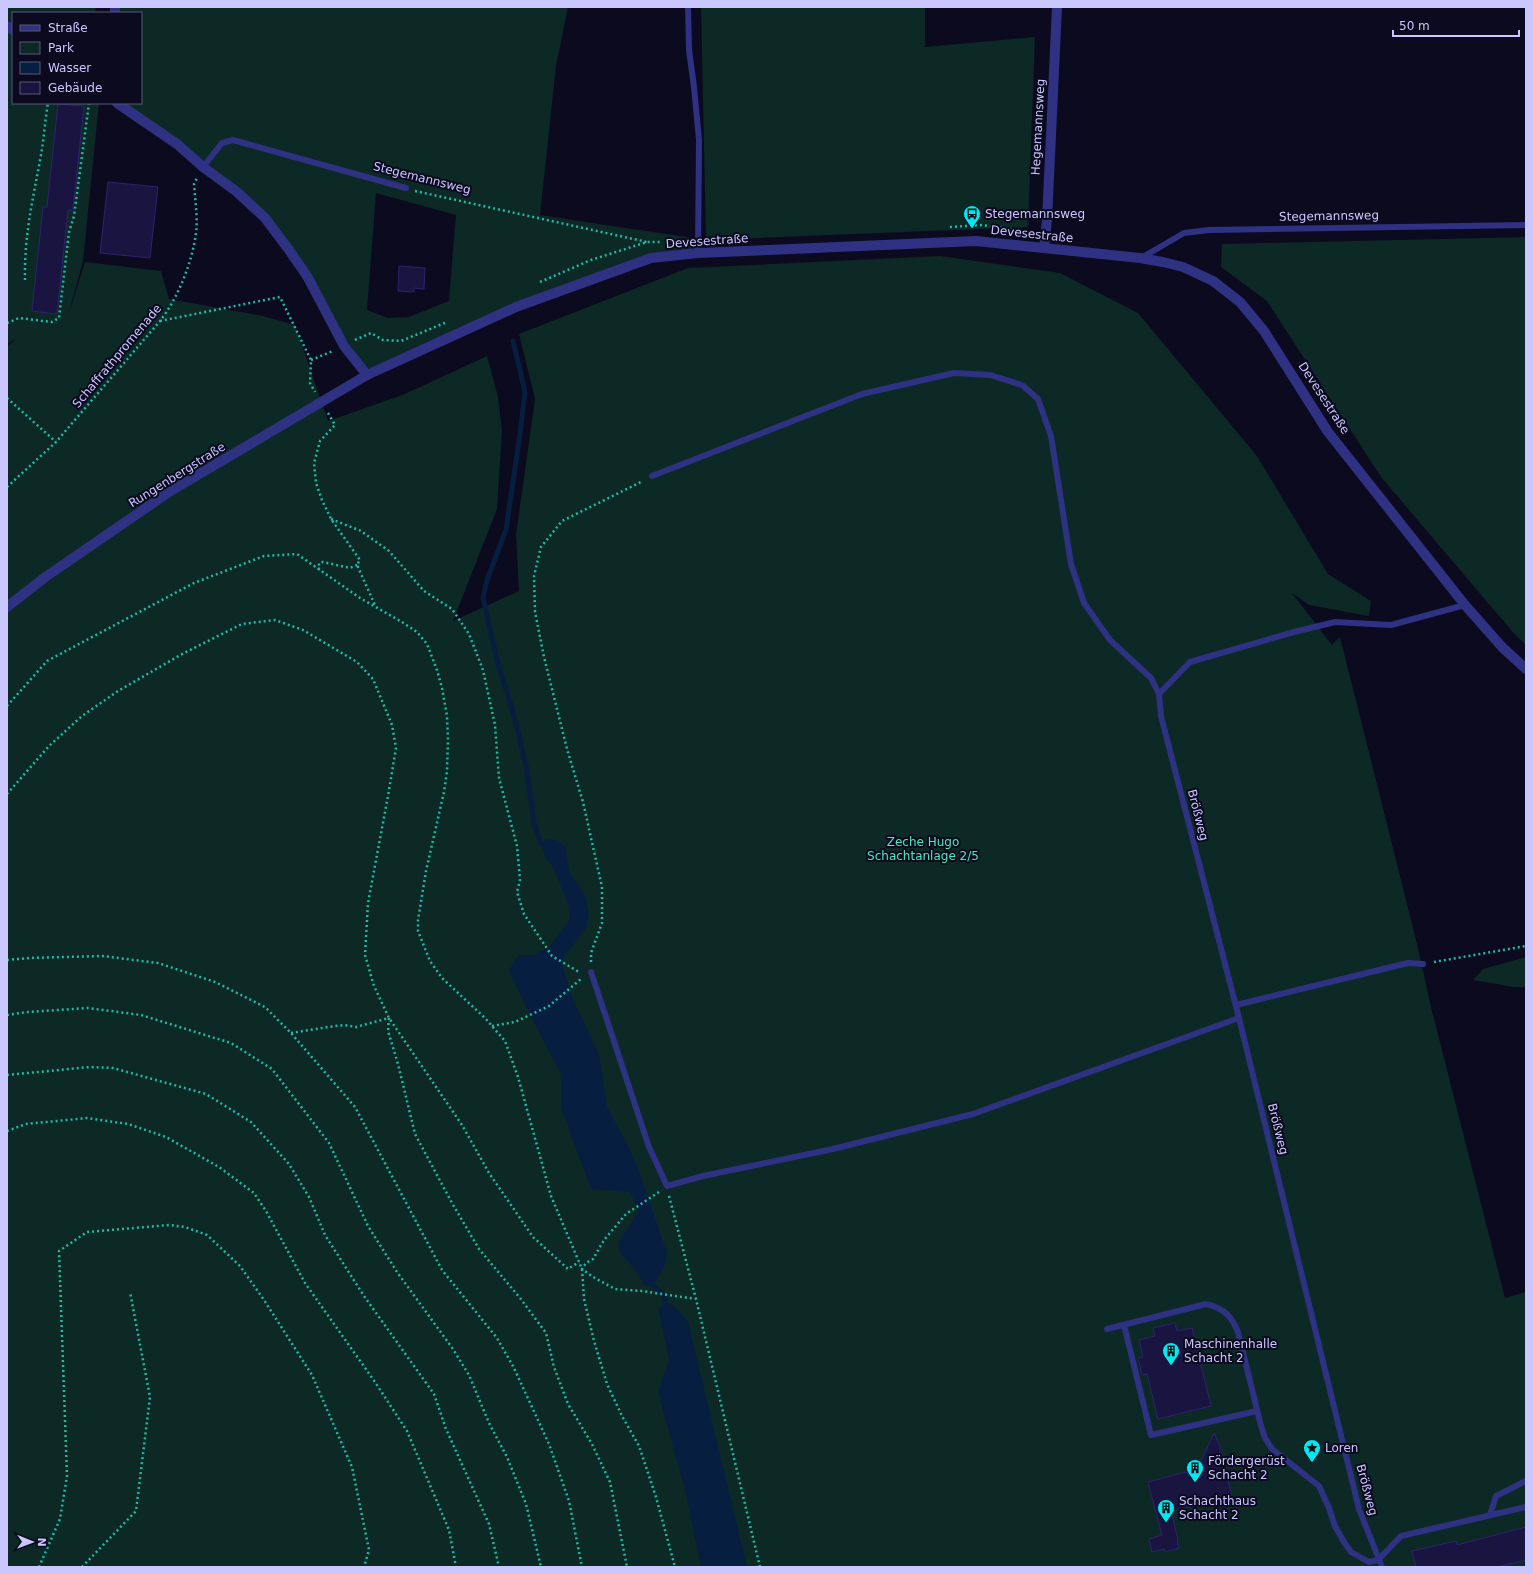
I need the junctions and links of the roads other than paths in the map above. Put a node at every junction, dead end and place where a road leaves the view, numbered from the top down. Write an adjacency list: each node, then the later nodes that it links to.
1 (688, 7): 8 (lane)
2 (1057, 7): 7 (street, Hegemannsweg)
3 (118, 104): 4 (street)
4 (203, 167): 5 (lane, Stegemannsweg); 10 (street)
5 (406, 188)
6 (1526, 225): 9 (lane, Stegemannsweg)
7 (1044, 248): 8 (street, Devesestraße); 9 (street, Devesestraße)
8 (698, 253): 10 (street, Devesestraße)
9 (1140, 258): 12 (street, Devesestraße)
10 (367, 375): 13 (street, Rungenbergstraße)
11 (652, 476): 15 (lane, Brößweg)
12 (1466, 605): 14 (street, Devesestraße); 15 (lane)
13 (7, 607)
14 (1526, 669)
15 (1158, 694): 18 (lane, Brößweg)
16 (1423, 964): 18 (lane)
17 (591, 972): 19 (lane)
18 (1236, 1005): 19 (lane, Brößweg)
19 (1239, 1018): 26 (lane, Brößweg)
20 (1124, 1325): 21 (lane); 22 (lane); 22 (lane)
21 (1107, 1329)
22 (1257, 1411): 26 (lane)
23 (1526, 1481): 25 (lane)
24 (1526, 1508): 25 (lane)
25 (1490, 1516): 26 (lane)
26 (1378, 1560): 27 (lane, Brößweg)
27 (1382, 1567)

